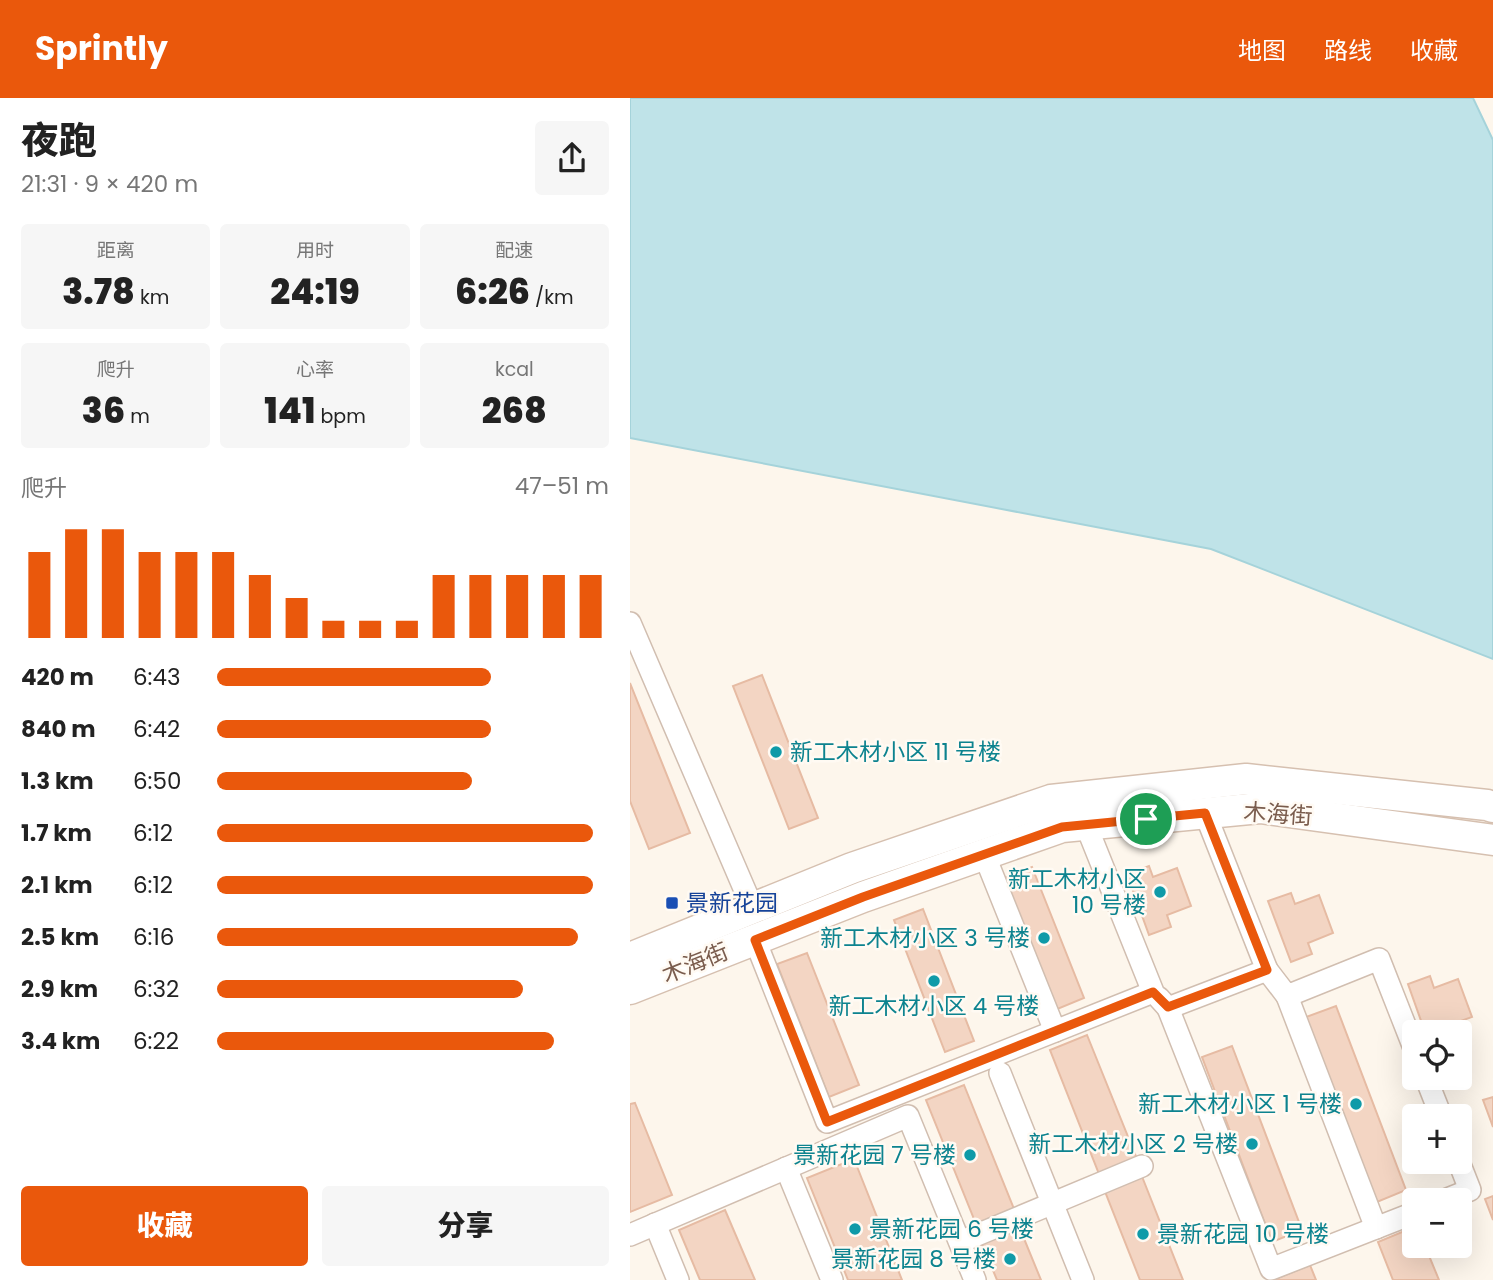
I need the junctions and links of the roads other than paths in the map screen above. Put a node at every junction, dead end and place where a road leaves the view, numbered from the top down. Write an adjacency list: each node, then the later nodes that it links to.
1 (630, 623): 7 (street)
2 (1493, 807): 7 (main road, 木海街)
3 (1205, 813): 4 (main road, 木海街); 5 (main road, 木海街); 10 (street)
4 (1086, 825): 8 (main road, 木海街); 13 (street)
5 (1493, 840)
6 (990, 869): 15 (street)
7 (753, 909): 9 (main road, 木海街)
8 (755, 940): 11 (main road, 木海街); 15 (street)
9 (630, 958)
10 (1267, 970): 12 (street); 13 (street)
11 (630, 989)
12 (1287, 996): 14 (street); 22 (street)
13 (1161, 1000): 15 (street); 22 (street)
14 (1403, 1020)
15 (1055, 1031)
16 (1000, 1073): 19 (street)
17 (1143, 1166): 19 (street)
18 (786, 1168): 21 (street); 24 (street); 26 (street)
19 (1052, 1204): 24 (street); 28 (street)
20 (1402, 1218): 22 (street)
21 (655, 1224): 23 (street); 25 (street)
22 (1376, 1228)
23 (630, 1235)
24 (960, 1242): 27 (street)
25 (678, 1280)
26 (832, 1280)
27 (975, 1280)
28 (1083, 1280)

